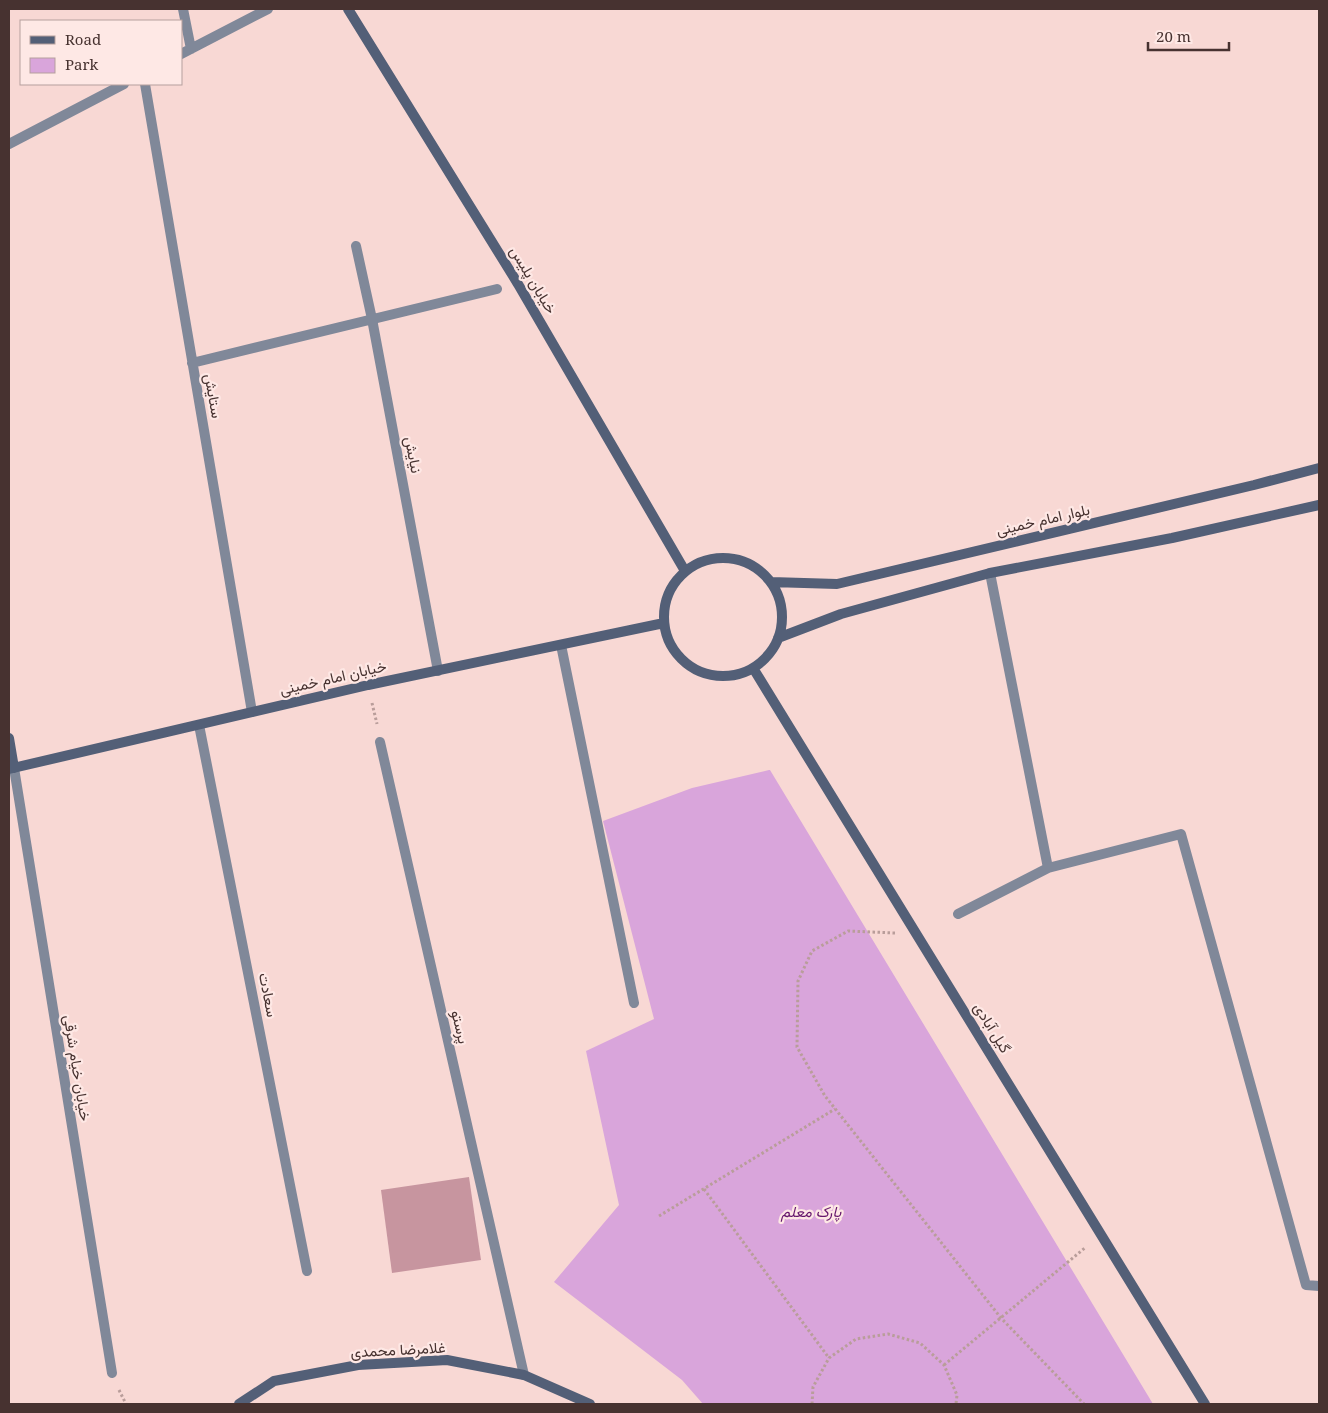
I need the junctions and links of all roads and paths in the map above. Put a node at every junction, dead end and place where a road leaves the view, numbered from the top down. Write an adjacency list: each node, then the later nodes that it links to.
1 (183, 9): 4 (street)
2 (268, 9): 4 (street)
3 (348, 9): 14 (main road, خیابان پلیس)
4 (186, 51)
5 (122, 85): 7 (street)
6 (145, 85): 11 (street, ستایش)
7 (9, 144)
8 (356, 246): 10 (street, نیایش)
9 (497, 289): 10 (street)
10 (372, 319): 11 (street); 21 (street, نیایش)
11 (192, 363): 23 (street, ستایش)
12 (1319, 468): 16 (main road, بلوار امام خمینی)
13 (1319, 505): 15 (main road)
14 (685, 571): 16 (main road); 17 (main road)
15 (990, 573): 18 (main road); 28 (street)
16 (771, 582): 18 (main road)
17 (664, 623): 19 (main road, خیابان امام خمینی); 20 (main road)
18 (778, 638): 20 (main road)
19 (561, 645): 21 (main road, خیابان امام خمینی); 31 (street)
20 (753, 668): 30 (main road, گیل آبادی)
21 (438, 671): 22 (main road, خیابان امام خمینی)
22 (368, 685): 23 (main road, خیابان امام خمینی); 26 (path)
23 (252, 712): 24 (main road, خیابان امام خمینی)
24 (199, 725): 27 (main road, خیابان امام خمینی); 36 (street, سعادت)
25 (9, 738): 27 (main road)
26 (380, 742): 42 (street, پرستو)
27 (11, 768): 41 (street, خیابان خیام شرقی)
28 (1048, 868): 29 (street); 37 (street)
29 (958, 914)
30 (916, 934): 32 (path); 35 (main road, گیل آبادی)
31 (634, 1003)
32 (835, 1109): 33 (path); 38 (path)
33 (704, 1189): 34 (path); 39 (path)
34 (659, 1216)
35 (1101, 1234): 38 (path); 48 (main road, گیل آبادی)
36 (307, 1271)
37 (1319, 1286)
38 (1001, 1318): 40 (path); 47 (path)
39 (829, 1358): 40 (path); 45 (path)
40 (944, 1365): 46 (path)
41 (112, 1373)
42 (524, 1375): 43 (main road, غلامرضا محمدی); 44 (main road, غلامرضا محمدی)
43 (239, 1404)
44 (590, 1404)
45 (812, 1404)
46 (956, 1404)
47 (1084, 1404)
48 (1205, 1404)

